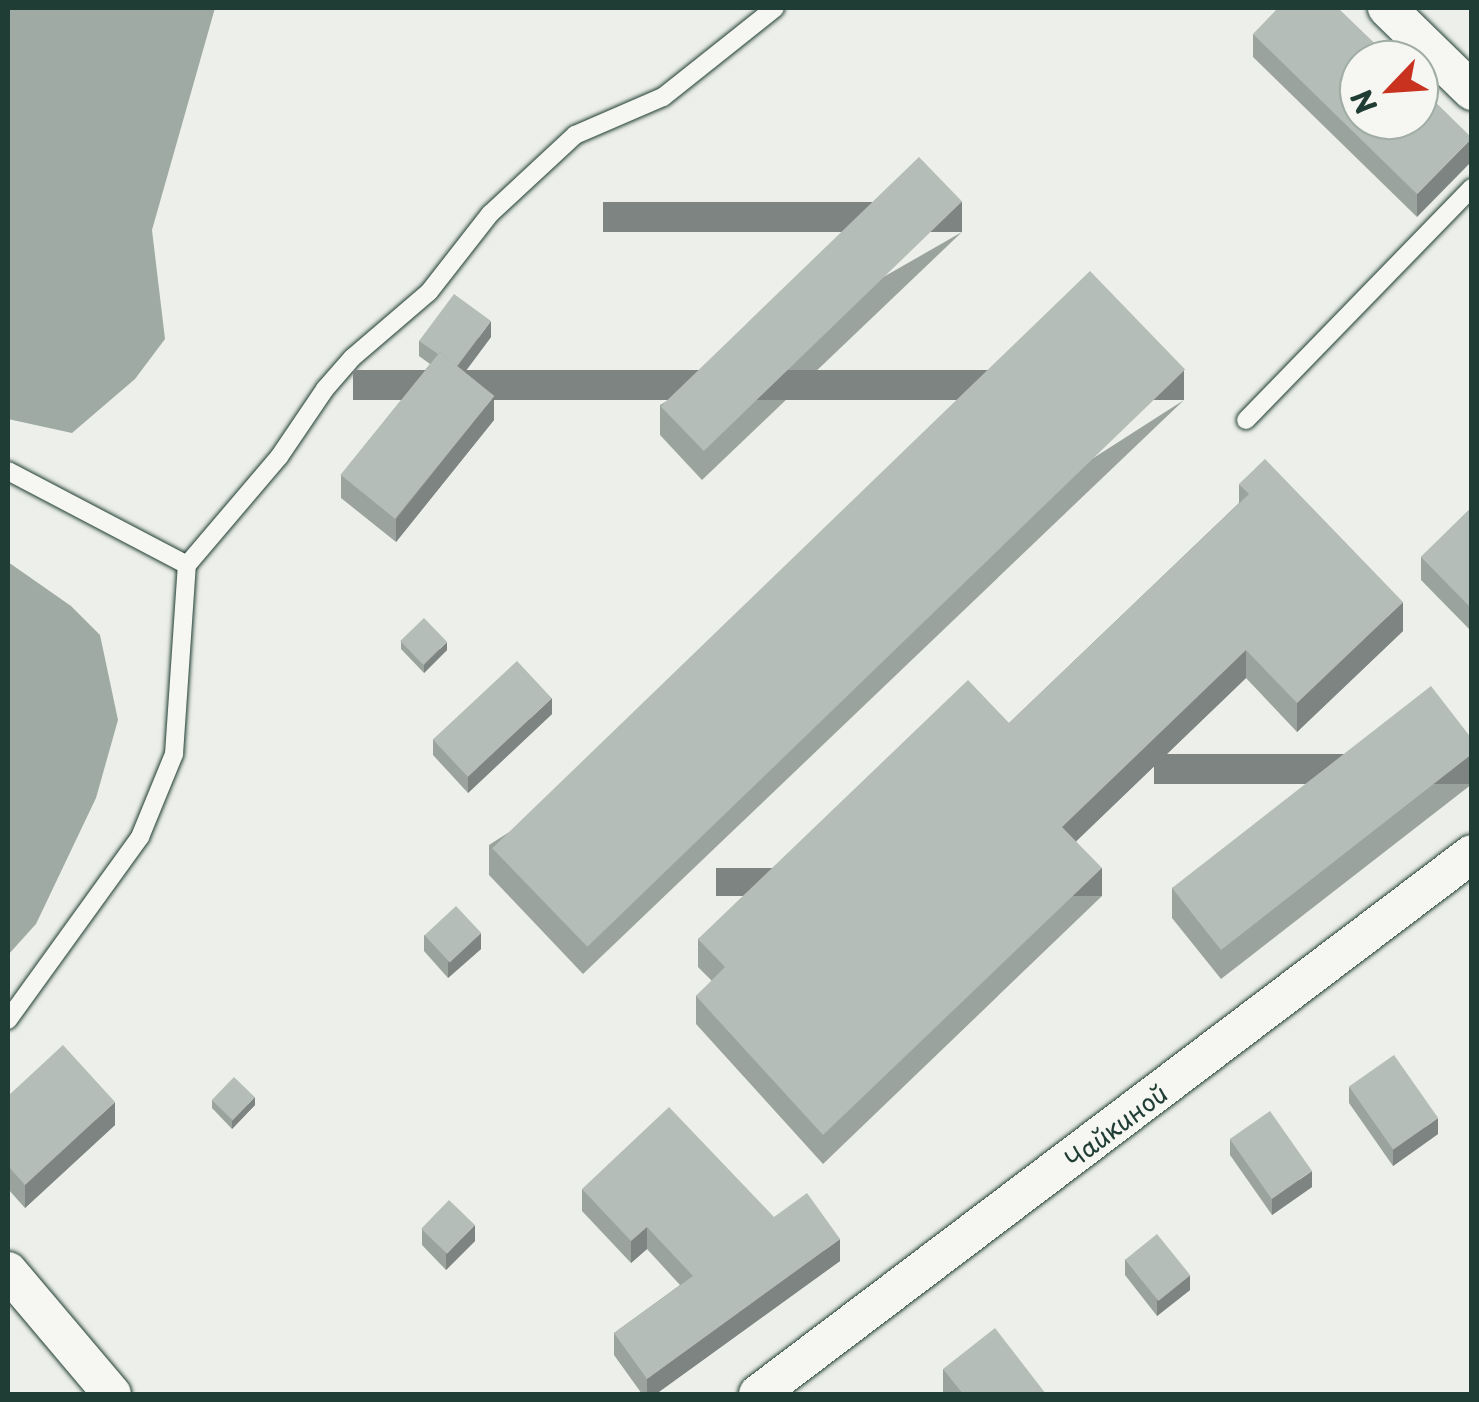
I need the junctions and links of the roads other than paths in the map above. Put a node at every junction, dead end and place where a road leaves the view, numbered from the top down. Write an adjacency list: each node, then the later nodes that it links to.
1 (775, 8): 7 (lane)
2 (1387, 8): 3 (street)
3 (1472, 91)
4 (1472, 188): 5 (lane)
5 (1246, 420)
6 (8, 471): 7 (lane)
7 (188, 565): 9 (lane)
8 (1472, 854): 12 (street, Чайкиной)
9 (8, 1020)
10 (8, 1270): 11 (street)
11 (112, 1394)
12 (758, 1394)

